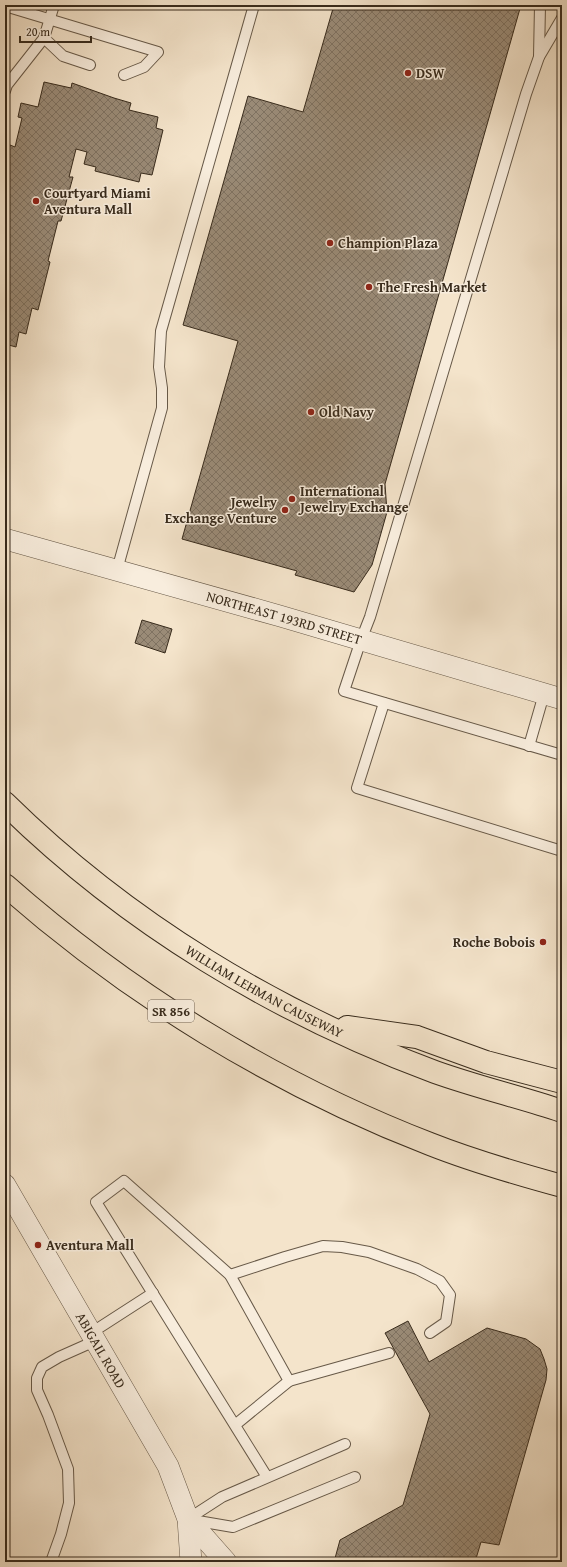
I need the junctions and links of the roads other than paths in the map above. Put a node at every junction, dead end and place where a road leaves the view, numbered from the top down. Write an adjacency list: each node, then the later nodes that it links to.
1 (54, 5): 6 (lane)
2 (254, 5): 13 (lane)
3 (540, 5): 8 (lane)
4 (5, 6): 6 (lane)
5 (562, 18): 8 (lane)
6 (49, 19): 7 (lane); 10 (lane)
7 (44, 38): 9 (lane); 11 (lane)
8 (539, 57): 14 (lane)
9 (90, 65)
10 (124, 75)
11 (5, 91)
12 (5, 539): 13 (street, NORTHEAST 193RD STREET)
13 (117, 570): 14 (street, NORTHEAST 193RD STREET)
14 (361, 640): 15 (street, NORTHEAST 193RD STREET); 16 (lane)
15 (553, 696): 17 (lane)
16 (384, 703): 17 (lane); 20 (lane)
17 (529, 746): 18 (lane)
18 (562, 755)
19 (5, 804): 22 (highway, WILLIAM LEHMAN CAUSEWAY)
20 (562, 851)
21 (5, 885): 26 (highway, SR 856)
22 (316, 1022): 23 (highway); 24 (highway, WILLIAM LEHMAN CAUSEWAY)
23 (562, 1082)
24 (562, 1111)
25 (5, 1185): 30 (street, ABIGAIL ROAD)
26 (562, 1186)
27 (230, 1275): 28 (lane); 29 (lane); 32 (lane)
28 (153, 1293): 30 (lane); 33 (lane)
29 (430, 1333)
30 (93, 1337): 37 (street, ABIGAIL ROAD); 38 (lane)
31 (389, 1353): 32 (lane)
32 (289, 1381): 33 (lane)
33 (235, 1425): 35 (lane)
34 (344, 1444): 35 (lane)
35 (267, 1477): 37 (lane)
36 (355, 1477): 37 (lane)
37 (188, 1519): 39 (street, ABIGAIL ROAD); 40 (street, ABIGAIL ROAD)
38 (51, 1562)
39 (191, 1562)
40 (226, 1562)

